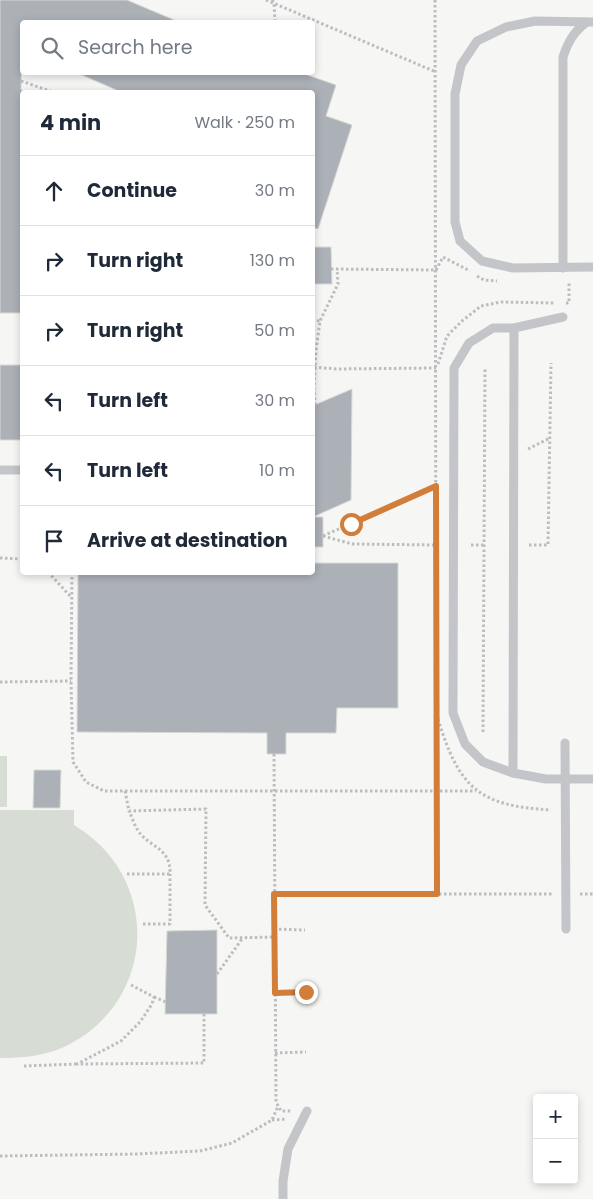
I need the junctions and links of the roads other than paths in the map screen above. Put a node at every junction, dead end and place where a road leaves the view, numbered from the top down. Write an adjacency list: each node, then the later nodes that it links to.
1 (590, 22): 3 (lane); 3 (lane)
2 (593, 267): 3 (lane)
3 (563, 268)
4 (563, 317): 5 (lane)
5 (514, 328): 9 (lane); 9 (lane)
6 (0, 470): 7 (lane)
7 (20, 470)
8 (565, 743): 10 (lane)
9 (513, 773): 10 (lane)
10 (566, 779): 11 (lane); 12 (lane)
11 (593, 779)
12 (566, 929)
13 (307, 1111): 14 (lane)
14 (283, 1199)

